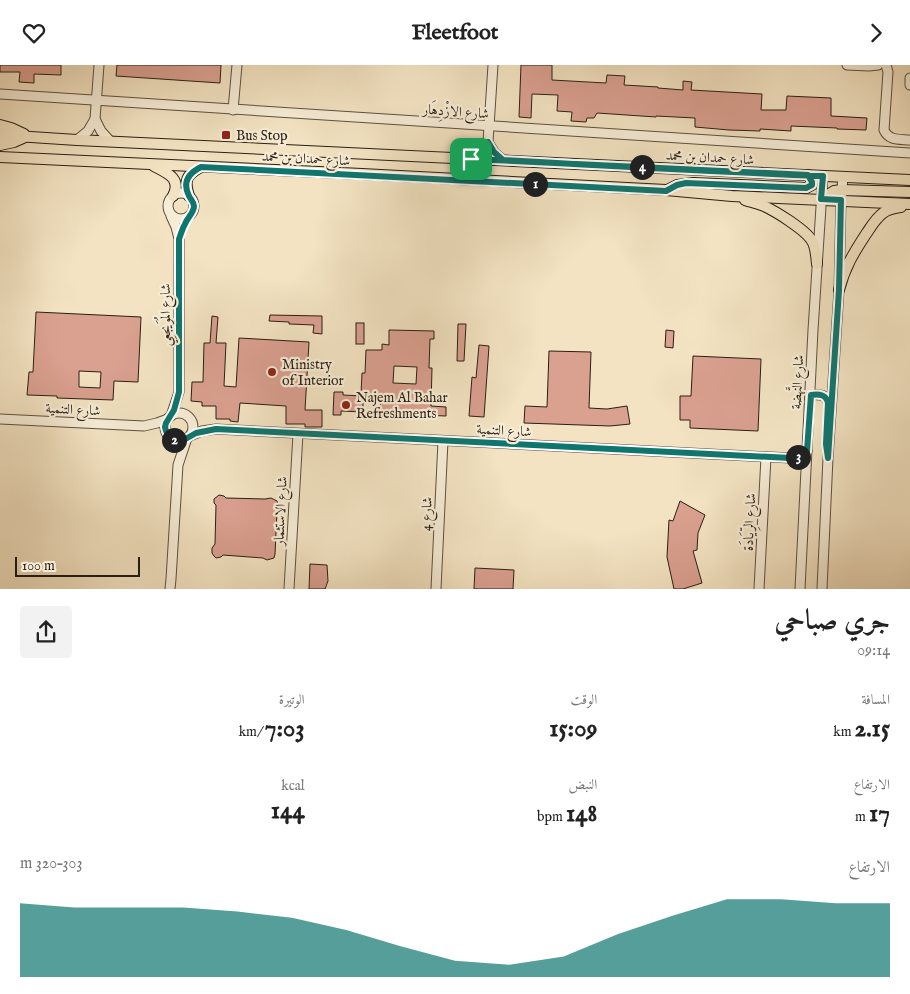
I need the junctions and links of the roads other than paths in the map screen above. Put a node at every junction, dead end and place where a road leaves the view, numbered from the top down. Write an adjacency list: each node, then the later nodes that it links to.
1 (99, 65): 10 (street)
2 (237, 65): 11 (street)
3 (493, 65): 14 (street)
4 (847, 65): 5 (street)
5 (878, 65)
6 (886, 65): 18 (street)
7 (910, 78): 8 (street)
8 (910, 85)
9 (0, 95): 10 (street, شارع الازْدِهَار)
10 (96, 101): 11 (street, شارع الازْدِهَار); 12 (street)
11 (234, 110): 14 (street, شارع الازْدِهَار)
12 (95, 119): 17 (street); 19 (street)
13 (0, 125): 16 (main road)
14 (489, 127): 20 (street); 22 (street, شارع الازْدِهَار)
15 (0, 135): 16 (main road, شارع حمدان بن محمد)
16 (27, 137): 17 (main road, شارع حمدان بن محمد); 21 (main road)
17 (77, 140): 19 (main road, شارع حمدان بن محمد)
18 (910, 140)
19 (110, 141): 24 (main road, شارع حمدان بن محمد)
20 (488, 142): 24 (street); 25 (street)
21 (0, 145)
22 (910, 153)
23 (0, 157): 26 (main road, شارع حمدان بن محمد)
24 (471, 159): 25 (main road, شارع حمدان بن محمد)
25 (503, 160): 28 (main road, شارع حمدان بن محمد)
26 (151, 164): 27 (main road, شارع حمدان بن محمد); 35 (main road)
27 (201, 167): 32 (main road, شارع حمدان بن محمد); 36 (main road)
28 (808, 175): 29 (main road, شارع حمدان بن محمد); 32 (main road)
29 (823, 176): 30 (main road, شارع حمدان بن محمد); 38 (street, شارع النَّهضة)
30 (843, 177): 31 (main road, شارع حمدان بن محمد); 34 (street)
31 (910, 180)
32 (666, 191): 37 (main road, شارع حمدان بن محمد)
33 (910, 192): 34 (main road)
34 (842, 195): 38 (main road, شارع حمدان بن محمد); 39 (main road, شارع حمدان بن محمد); 44 (street)
35 (172, 196): 36 (street); 40 (street)
36 (189, 196): 41 (street)
37 (732, 196): 38 (main road, شارع حمدان بن محمد); 43 (main road)
38 (821, 199): 43 (street, شارع النَّهضة)
39 (910, 205): 44 (main road)
40 (171, 215): 41 (street); 42 (street, شارع المُوَيجعِي)
41 (188, 217): 42 (street, شارع المُوَيجعِي)
42 (179, 239): 45 (street, شارع المُوَيجعِي)
43 (817, 264): 46 (street, شارع النَّهضة)
44 (839, 290): 59 (street)
45 (179, 392): 47 (street, شارع المُوَيجعِي); 48 (street, شارع المُوَيجعِي)
46 (811, 395): 56 (street, شارع النَّهضة); 59 (street)
47 (170, 417): 48 (street); 50 (street, شارع التنمية); 53 (street)
48 (189, 418): 51 (street, شارع التنمية); 54 (street)
49 (0, 419): 50 (street, شارع التنمية)
50 (144, 426): 53 (street, شارع التنمية)
51 (216, 429): 52 (street, شارع التنمية); 54 (street, شارع التنمية)
52 (298, 434): 55 (street, شارع التنمية); 63 (street, شارع الاستثمار)
53 (169, 436): 54 (street); 60 (street)
54 (189, 437): 60 (street)
55 (443, 441): 57 (street, شارع التنمية); 64 (street, شارع 4)
56 (807, 451): 58 (street, شارع التنمية); 61 (street, شارع النَّهضة)
57 (766, 457): 58 (street, شارع التنمية); 65 (street, شارع الرِّيَادَة)
58 (790, 458): 61 (street)
59 (828, 458): 67 (street)
60 (178, 465): 62 (street)
61 (806, 472): 66 (street, شارع النَّهضة)
62 (171, 589)
63 (289, 589)
64 (436, 589)
65 (759, 589)
66 (800, 589)
67 (822, 589)

